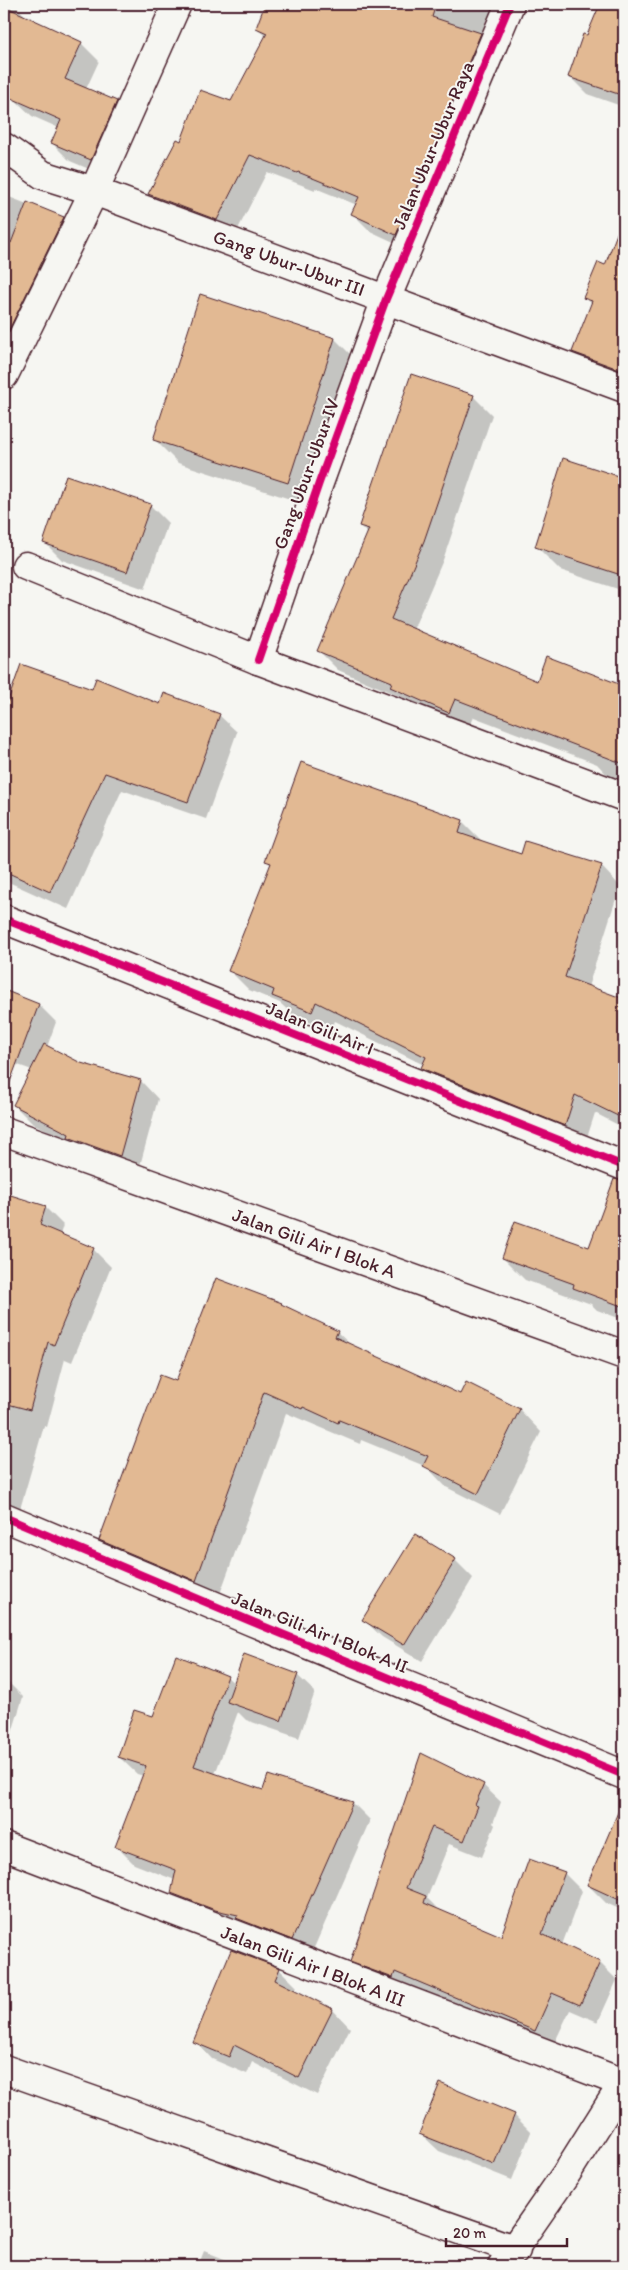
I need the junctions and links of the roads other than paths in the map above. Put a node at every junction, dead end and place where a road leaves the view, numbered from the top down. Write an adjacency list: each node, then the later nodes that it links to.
1 (177, 4): 4 (street)
2 (510, 4): 5 (street, Jalan Ubur-Ubur Raya)
3 (4, 147): 4 (street, Gang Ubur-Ubur III)
4 (94, 191): 5 (street, Gang Ubur-Ubur III); 6 (street)
5 (386, 299): 7 (street, Gang Ubur-Ubur III); 9 (street, Gang Ubur-Ubur IV)
6 (4, 375)
7 (624, 388)
8 (26, 566): 9 (street)
9 (258, 660): 10 (street)
10 (624, 797)
11 (4, 919): 13 (street, Jalan Gili Air I)
12 (4, 1131): 14 (street, Jalan Gili Air I Blok A)
13 (624, 1166)
14 (624, 1354)
15 (4, 1517): 16 (street, Jalan Gili Air I Blok A II)
16 (624, 1775)
17 (4, 1846): 19 (street, Jalan Gili Air I Blok A III)
18 (4, 2069): 20 (street)
19 (624, 2083): 20 (street)
20 (509, 2258)

